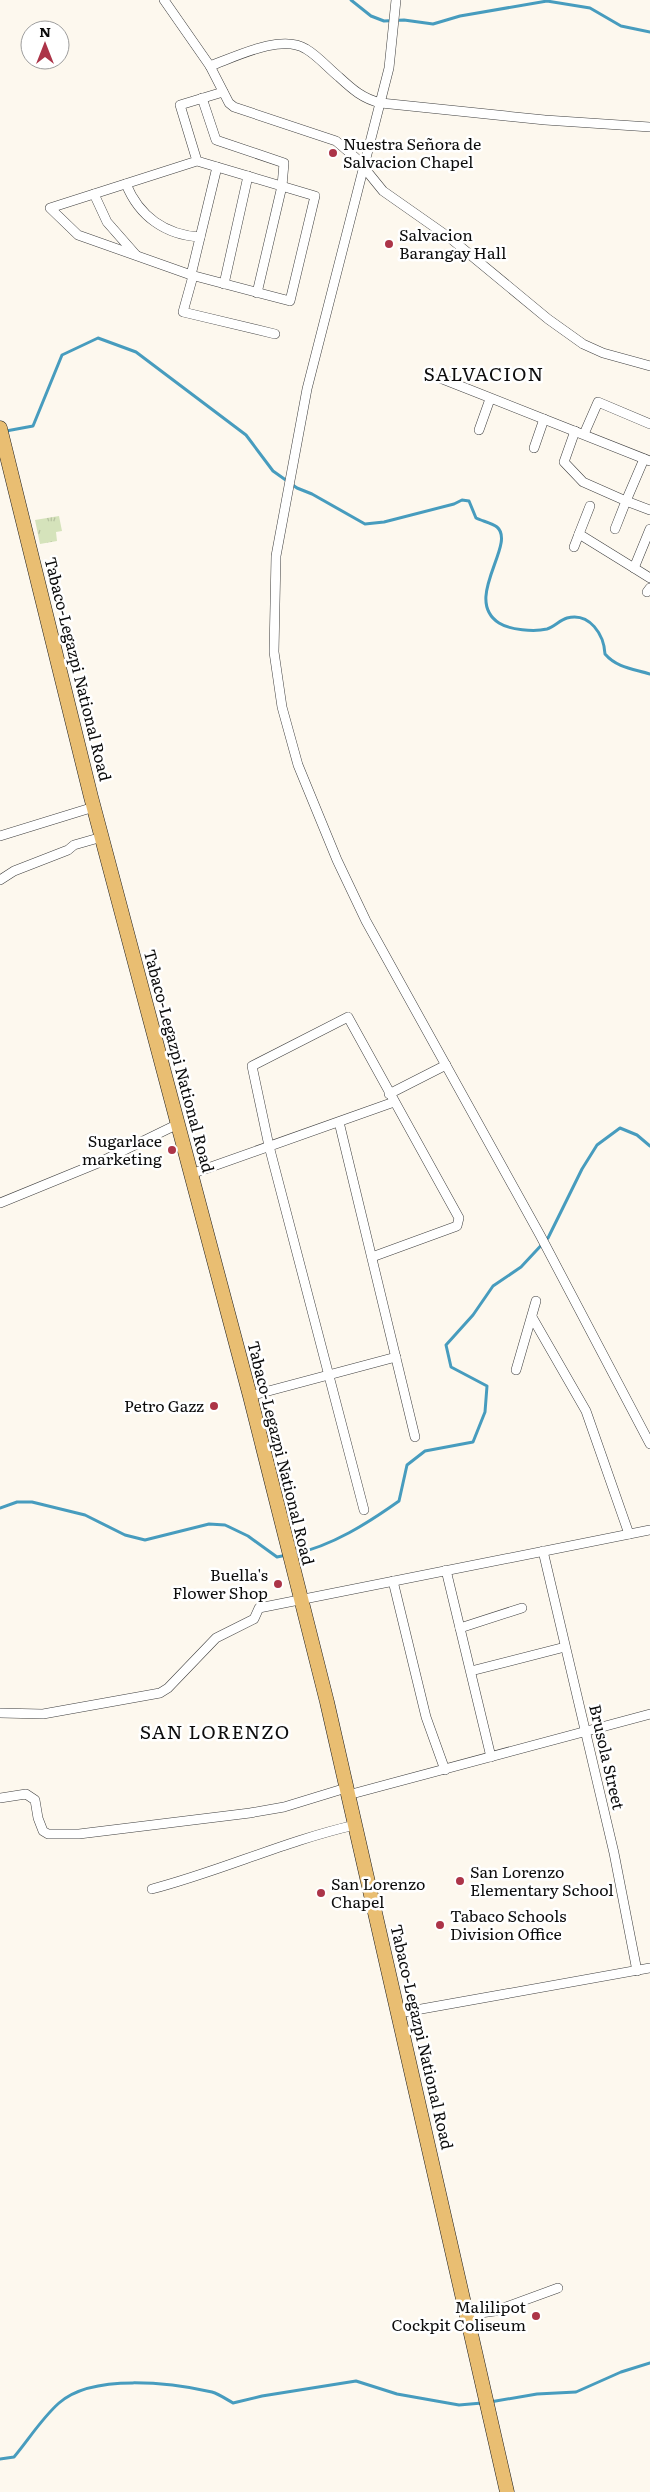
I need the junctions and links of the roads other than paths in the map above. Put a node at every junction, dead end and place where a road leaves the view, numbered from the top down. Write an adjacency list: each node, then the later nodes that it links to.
1 (164, 0): 3 (street)
2 (396, 0): 6 (street)
3 (210, 66): 4 (street); 6 (street)
4 (223, 92): 5 (street); 10 (street)
5 (202, 98): 8 (street); 13 (street)
6 (381, 103): 7 (street); 10 (street)
7 (650, 127)
8 (197, 161): 9 (street); 12 (street)
9 (217, 167): 11 (street); 15 (street)
10 (364, 168): 21 (street); 45 (street)
11 (248, 176): 13 (street); 18 (street)
12 (126, 184): 14 (street); 15 (street)
13 (282, 186): 19 (street); 19 (street)
14 (94, 194): 16 (street); 16 (street)
15 (200, 237): 17 (street)
16 (138, 256): 17 (street)
17 (192, 276): 18 (street); 20 (street)
18 (224, 284): 19 (street)
19 (257, 293)
20 (275, 334)
21 (650, 366)
22 (440, 378): 23 (street)
23 (490, 399): 24 (street); 27 (street)
24 (544, 420): 28 (street); 29 (street)
25 (650, 424): 28 (street)
26 (0, 428): 41 (main road, Tabaco-Legazpi National Road)
27 (479, 430)
28 (579, 432): 30 (street); 31 (street)
29 (534, 448)
30 (647, 460): 31 (street)
31 (626, 501): 33 (street); 34 (street)
32 (590, 506): 36 (street)
33 (650, 510)
34 (615, 528)
35 (650, 529): 37 (street)
36 (580, 534): 38 (street); 39 (street)
37 (648, 545): 39 (street)
38 (574, 547)
39 (634, 568): 40 (street)
40 (650, 578)
41 (94, 807): 42 (street); 43 (main road, Tabaco-Legazpi National Road)
42 (0, 836)
43 (102, 837): 44 (street); 48 (main road, Tabaco-Legazpi National Road)
44 (0, 880)
45 (446, 1065): 46 (street); 60 (street)
46 (391, 1098): 47 (street); 49 (street); 52 (street)
47 (339, 1122): 49 (street); 52 (street)
48 (178, 1124): 50 (main road, Tabaco-Legazpi National Road); 51 (street)
49 (269, 1146): 50 (street); 57 (street)
50 (191, 1174): 58 (main road, Tabaco-Legazpi National Road)
51 (0, 1203)
52 (372, 1257): 55 (street)
53 (536, 1301): 54 (street)
54 (532, 1317): 56 (street); 63 (street)
55 (396, 1358): 57 (street); 59 (street)
56 (516, 1370)
57 (329, 1375): 58 (street); 61 (street)
58 (250, 1396): 67 (main road, Tabaco-Legazpi National Road)
59 (415, 1437)
60 (650, 1444)
61 (364, 1510)
62 (650, 1530): 63 (street)
63 (629, 1534): 64 (street)
64 (543, 1551): 65 (street); 70 (street, Brusola Street)
65 (446, 1570): 66 (street); 69 (street)
66 (393, 1581): 67 (street); 76 (street)
67 (300, 1600): 72 (street); 77 (main road, Tabaco-Legazpi National Road)
68 (522, 1608): 69 (street)
69 (460, 1628): 71 (street)
70 (565, 1647): 71 (street); 74 (street, Brusola Street)
71 (470, 1671): 75 (street)
72 (0, 1714)
73 (650, 1714): 74 (street)
74 (586, 1732): 75 (street); 82 (street, Brusola Street)
75 (492, 1757): 76 (street)
76 (445, 1770): 77 (street)
77 (347, 1792): 78 (street); 79 (main road, Tabaco-Legazpi National Road)
78 (0, 1798)
79 (354, 1825): 80 (street); 83 (main road, Tabaco-Legazpi National Road)
80 (152, 1889)
81 (650, 1968): 82 (street)
82 (636, 1971): 83 (street)
83 (399, 2013): 85 (main road, Tabaco-Legazpi National Road)
84 (558, 2288): 85 (street)
85 (466, 2315): 86 (main road, Tabaco-Legazpi National Road)
86 (507, 2492)

